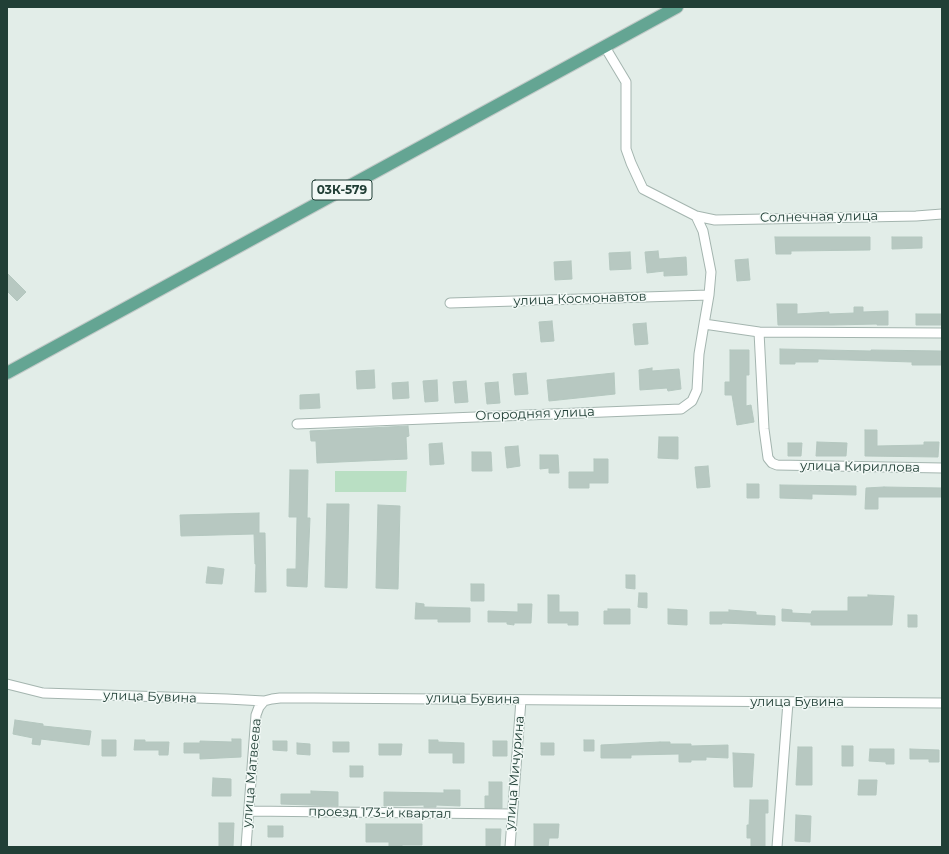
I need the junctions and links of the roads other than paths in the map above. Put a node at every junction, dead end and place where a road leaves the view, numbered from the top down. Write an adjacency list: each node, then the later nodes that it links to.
1 (677, 7): 2 (main road, 03К-579)
2 (604, 47): 4 (street, Солнечная улица); 10 (main road, 03К-579)
3 (942, 214): 4 (street, Солнечная улица)
4 (696, 216): 5 (street, Огородняя улица)
5 (709, 295): 6 (street, улица Космонавтов); 7 (street, Огородняя улица)
6 (450, 303)
7 (704, 324): 8 (street); 11 (street, Огородняя улица)
8 (760, 332): 9 (street); 12 (street, улица Кириллова)
9 (942, 334)
10 (7, 373)
11 (297, 424)
12 (942, 468)
13 (7, 684): 15 (street, улица Бувина)
14 (521, 700): 15 (street, улица Бувина); 16 (street, улица Бувина); 19 (street, улица Мичурина)
15 (264, 702): 18 (street, улица Матвеева)
16 (788, 702): 17 (street, улица Бувина); 22 (street)
17 (942, 702)
18 (249, 811): 19 (street, проезд 173-й квартал); 20 (street, улица Матвеева)
19 (512, 814): 21 (street, улица Мичурина)
20 (246, 847)
21 (510, 847)
22 (777, 847)

